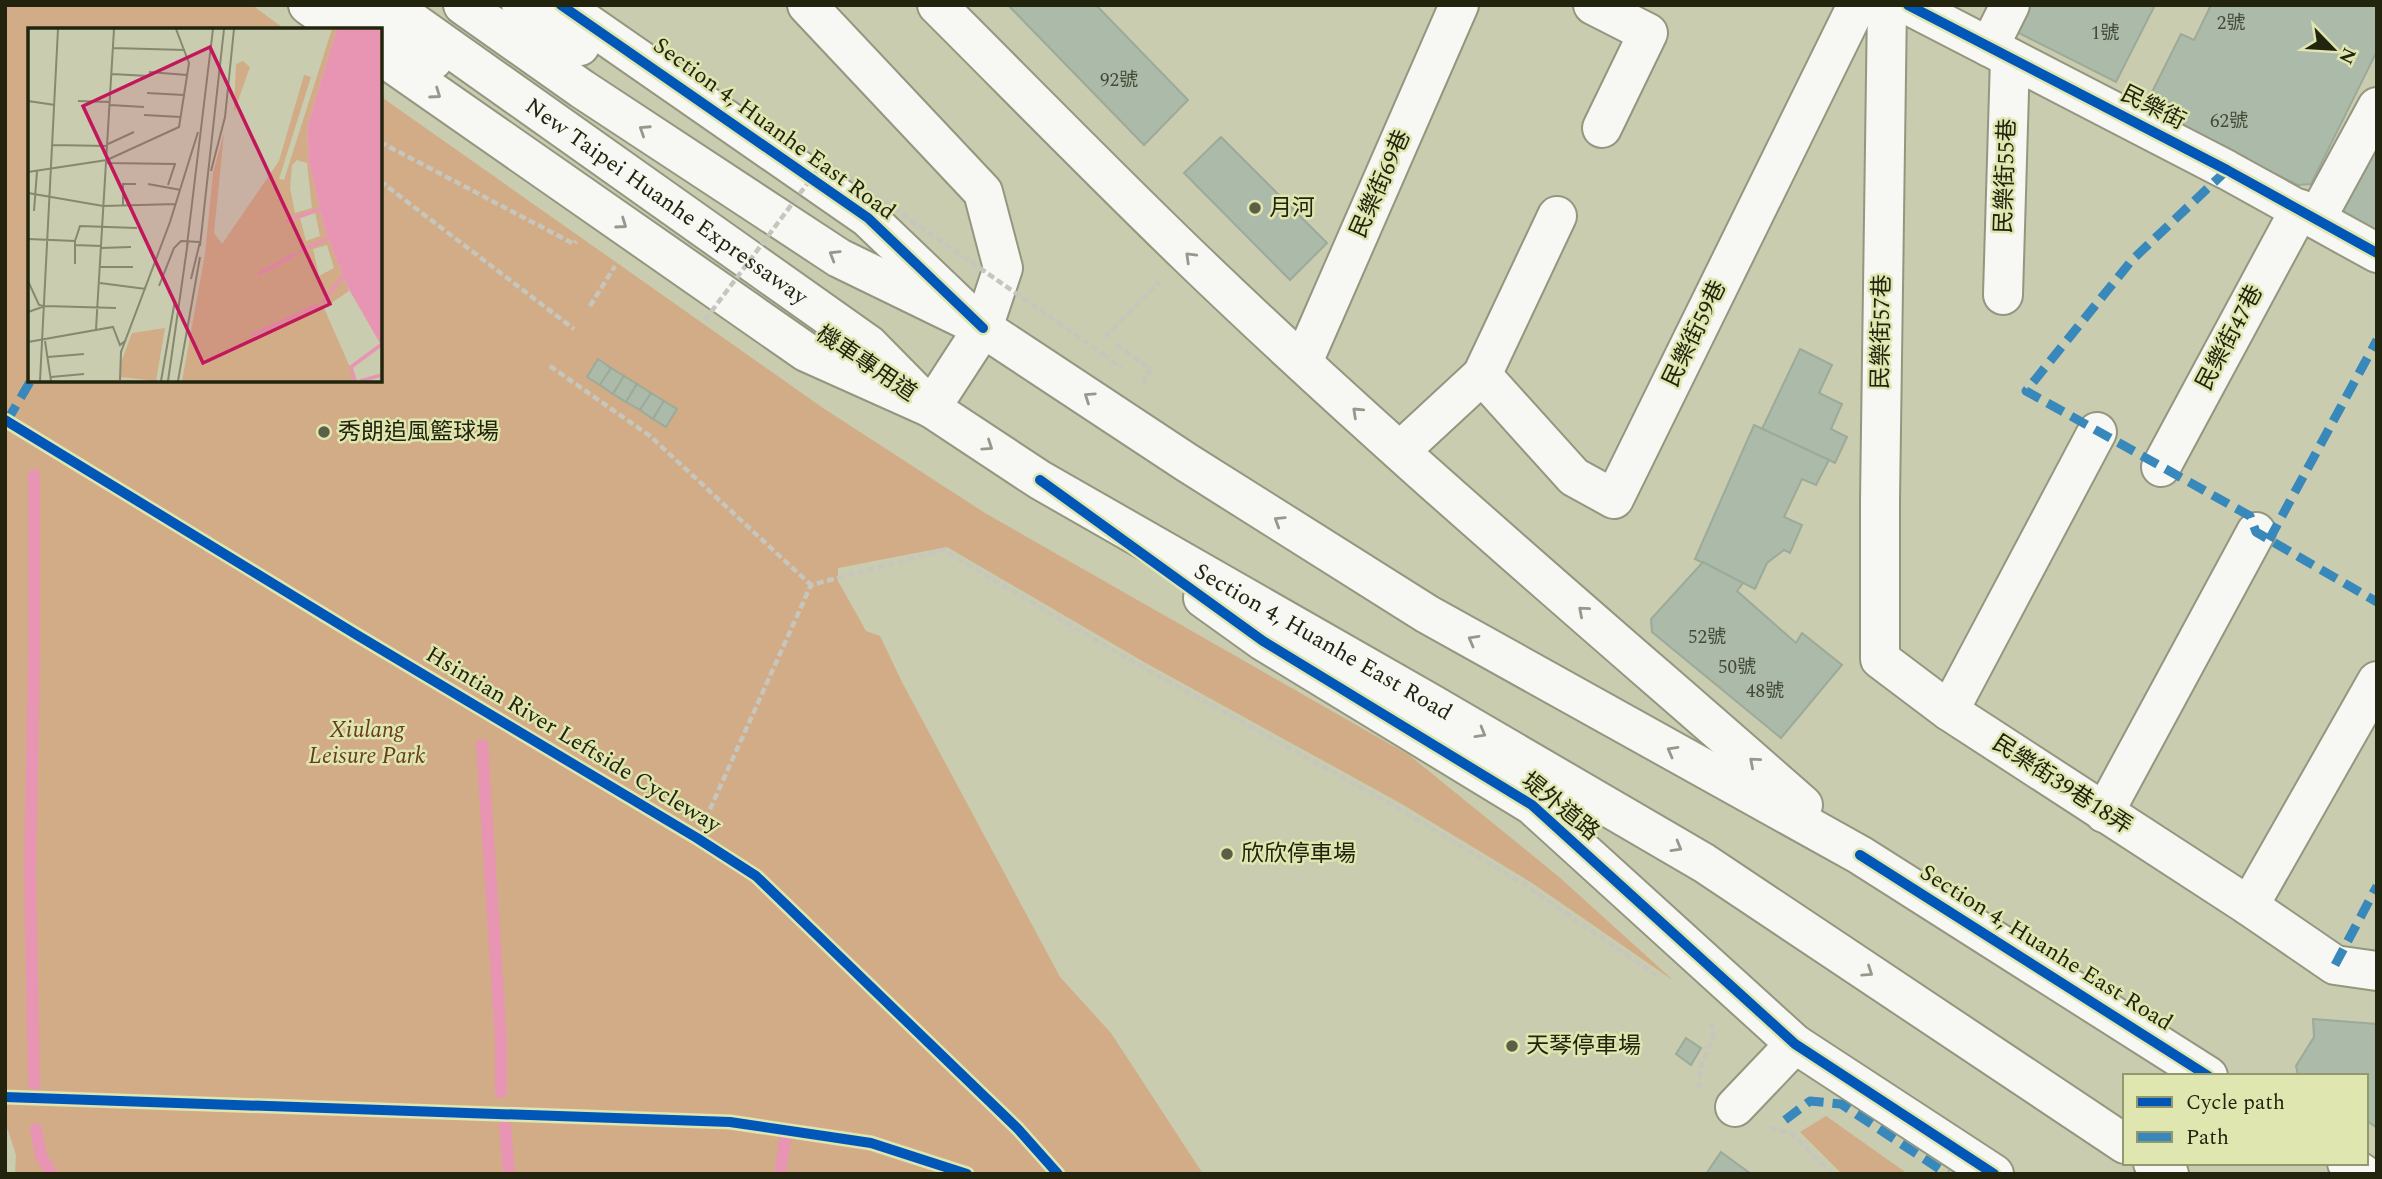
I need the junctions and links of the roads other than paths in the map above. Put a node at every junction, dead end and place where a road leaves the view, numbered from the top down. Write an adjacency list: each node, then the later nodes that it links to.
1 (308, 5): 15 (main road)
2 (355, 5): 27 (main road, 機車專用道)
3 (389, 5): 27 (main road, New Taipei Huanhe Expressaway)
4 (463, 5): 24 (main road, New Taipei Huanhe Expressaway, one-way to 4)
5 (521, 5): 24 (main road)
6 (561, 5): 24 (main road, Section 4, Huanhe East Road)
7 (807, 5): 24 (main road)
8 (937, 5): 25 (main road, Section 4, Huanhe East Road, one-way to 8)
9 (1459, 5): 25 (main road, 民樂街69巷)
10 (1593, 5): 19 (main road)
11 (1857, 5): 26 (main road, 民樂街59巷)
12 (1887, 5): 33 (main road, 民樂街57巷)
13 (1908, 5): 16 (main road, 民樂街)
14 (2010, 5): 16 (main road)
15 (340, 28)
16 (1999, 53): 20 (main road, 民樂街); 23 (main road, 民樂街55巷)
17 (382, 56): 27 (main road, Section 4, Huanhe East Road, one-way to 27)
18 (2377, 107): 20 (main road, 民樂街47巷)
19 (1602, 128)
20 (2308, 214): 22 (main road, 民樂街); 30 (main road, 民樂街47巷)
21 (1557, 216): 26 (main road)
22 (2377, 253)
23 (2003, 295)
24 (983, 328): 27 (main road); 37 (main road, Section 4, Huanhe East Road, one-way to 24)
25 (1303, 362): 29 (main road, Section 4, Huanhe East Road, one-way to 25)
26 (1482, 374): 29 (main road)
27 (931, 408): 31 (main road, Section 4, Huanhe East Road, one-way to 31)
28 (2097, 432): 35 (main road)
29 (1400, 451): 37 (main road, Section 4, Huanhe East Road, one-way to 29)
30 (2161, 467)
31 (1040, 481): 40 (main road, 堤外道路); 43 (main road, Section 4, Huanhe East Road, one-way to 43)
32 (2256, 532): 36 (main road)
33 (1880, 659): 35 (main road, 民樂街39巷18弄)
34 (2377, 681): 38 (main road)
35 (1950, 710): 36 (main road, 民樂街39巷18弄)
36 (2104, 813): 38 (main road, 民樂街39巷18弄)
37 (1860, 855): 41 (main road, Section 4, Huanhe East Road)
38 (2249, 906): 39 (main road, 民樂街39巷18弄)
39 (2377, 971)
40 (1795, 1044): 42 (main road); 44 (main road, 堤外道路)
41 (2205, 1074)
42 (1734, 1109)
43 (2123, 1143)
44 (1994, 1174)

